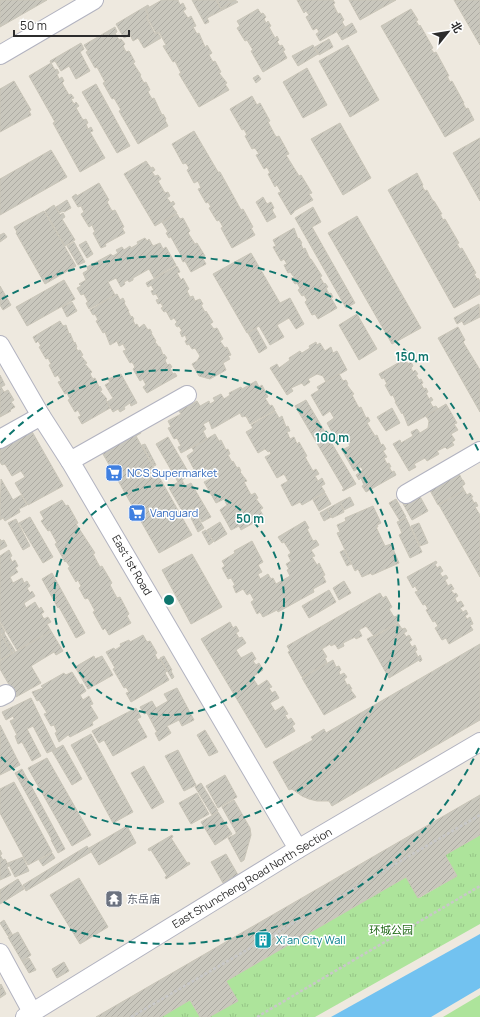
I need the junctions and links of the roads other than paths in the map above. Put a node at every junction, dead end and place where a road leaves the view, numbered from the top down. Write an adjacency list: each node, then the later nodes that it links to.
1 (94, 0): 2 (street)
2 (0, 55)
3 (0, 345): 5 (street, East 1st Road)
4 (187, 395): 8 (street)
5 (41, 416): 6 (street); 8 (street, East 1st Road)
6 (0, 439)
7 (480, 451): 9 (street)
8 (70, 461): 11 (street, East 1st Road)
9 (406, 494)
10 (480, 742): 11 (street, East Shuncheng Road North Section)
11 (298, 849): 13 (street, East Shuncheng Road North Section)
12 (0, 953): 13 (street)
13 (29, 1015)

